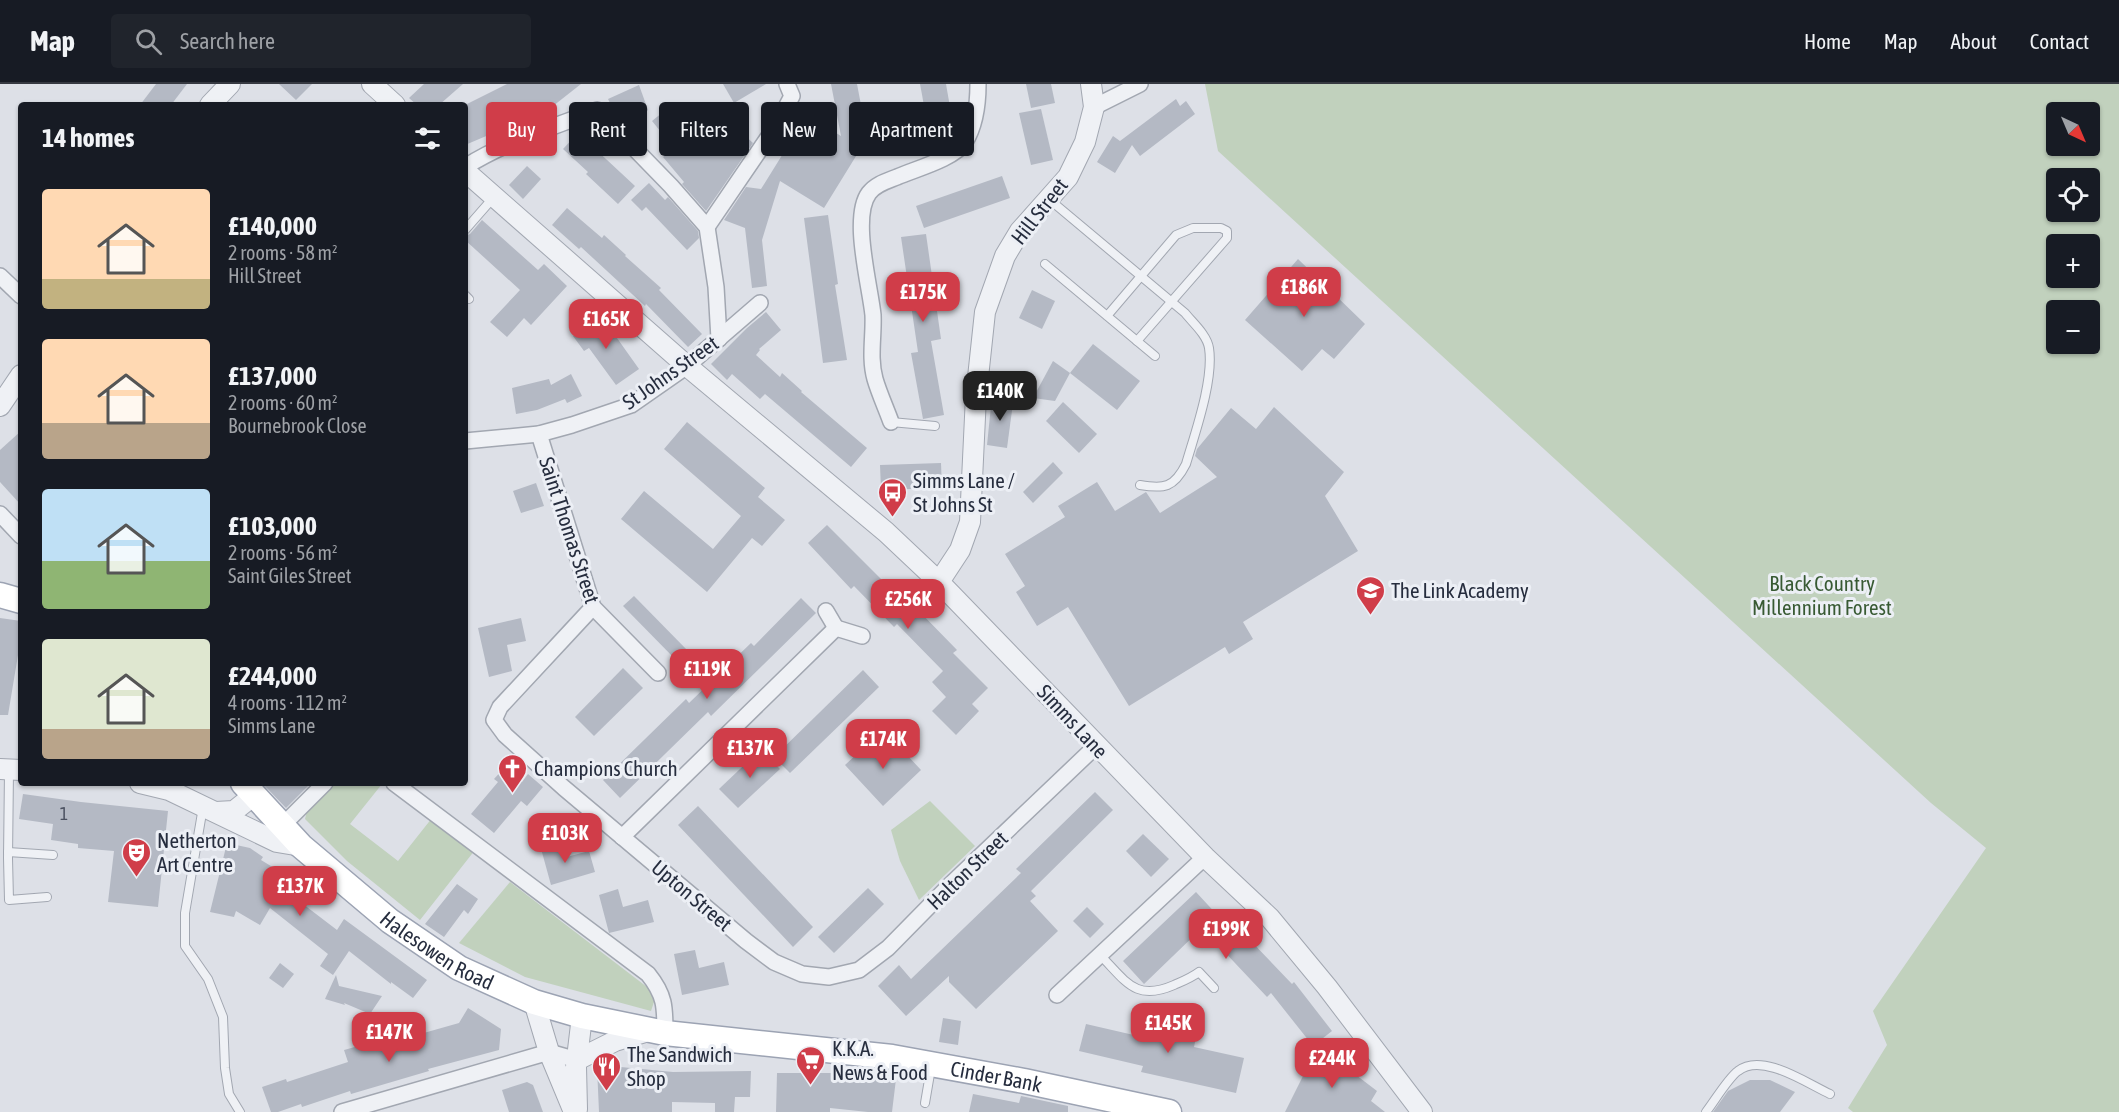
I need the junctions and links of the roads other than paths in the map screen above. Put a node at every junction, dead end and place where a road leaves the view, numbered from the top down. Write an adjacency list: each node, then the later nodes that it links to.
1 (230, 84): 7 (street)
2 (372, 84): 8 (street)
3 (787, 84): 15 (street)
4 (978, 84): 29 (street)
5 (1091, 84): 9 (street, Hill Street)
6 (1140, 84): 9 (street)
7 (213, 102)
8 (391, 102)
9 (1094, 107): 13 (street, Hill Street)
10 (468, 167): 15 (street)
11 (468, 172): 12 (street, Simms Lane)
12 (494, 196): 14 (lane); 26 (street, Simms Lane)
13 (1049, 200): 18 (lane); 36 (street, Hill Street)
14 (468, 226)
15 (707, 227): 23 (street)
16 (1045, 264): 22 (lane)
17 (0, 276): 19 (street)
18 (1141, 276): 20 (lane); 20 (lane); 22 (lane)
19 (18, 293)
20 (1171, 302): 24 (lane); 33 (lane)
21 (760, 303): 23 (street, St Johns Street)
22 (1107, 316): 24 (lane)
23 (719, 339): 26 (street, St Johns Street)
24 (1137, 341): 25 (lane)
25 (1155, 356)
26 (687, 366): 31 (street, St Johns Street); 36 (street, Simms Lane)
27 (18, 379): 28 (street)
28 (0, 406)
29 (891, 422): 30 (lane)
30 (935, 426)
31 (539, 434): 32 (street, St Johns Street); 39 (street, Saint Thomas Street)
32 (468, 441)
33 (1140, 485)
34 (0, 514): 35 (street)
35 (18, 533)
36 (939, 582): 44 (street, Simms Lane)
37 (0, 596): 38 (main road)
38 (18, 600)
39 (592, 607): 43 (street, Saint Thomas Street); 52 (street, Upton Street)
40 (826, 611): 41 (street)
41 (836, 628): 42 (street); 52 (street)
42 (862, 636)
43 (658, 673)
44 (1096, 746): 56 (street, Simms Lane); 59 (street, Halton Street)
45 (10, 770): 54 (lane)
46 (152, 786): 50 (street)
47 (322, 786): 51 (street)
48 (398, 786): 65 (street)
49 (249, 789): 50 (street); 51 (main road, Halesowen Road)
50 (210, 808): 53 (street); 71 (lane)
51 (282, 826): 53 (main road, Halesowen Road)
52 (622, 837): 59 (street, Upton Street)
53 (301, 846): 61 (main road, Halesowen Road)
54 (8, 852): 55 (lane); 57 (lane)
55 (53, 855)
56 (1205, 857): 58 (street); 75 (street, Simms Lane)
57 (46, 897)
58 (1100, 955): 60 (lane); 62 (street)
59 (828, 977)
60 (1214, 988)
61 (505, 989): 63 (main road, Cinder Bank)
62 (1057, 995)
63 (534, 1002): 64 (main road, Cinder Bank); 66 (street)
64 (582, 1016): 65 (main road, Cinder Bank); 67 (street)
65 (658, 1032): 67 (street); 68 (main road, Cinder Bank)
66 (549, 1052): 67 (street); 72 (street); 73 (street)
67 (577, 1059): 73 (street)
68 (932, 1064): 70 (lane); 74 (main road, Cinder Bank)
69 (1830, 1094): 76 (lane)
70 (925, 1103)
71 (240, 1112)
72 (342, 1112)
73 (576, 1112)
74 (1169, 1112)
75 (1422, 1112)
76 (1706, 1112)

